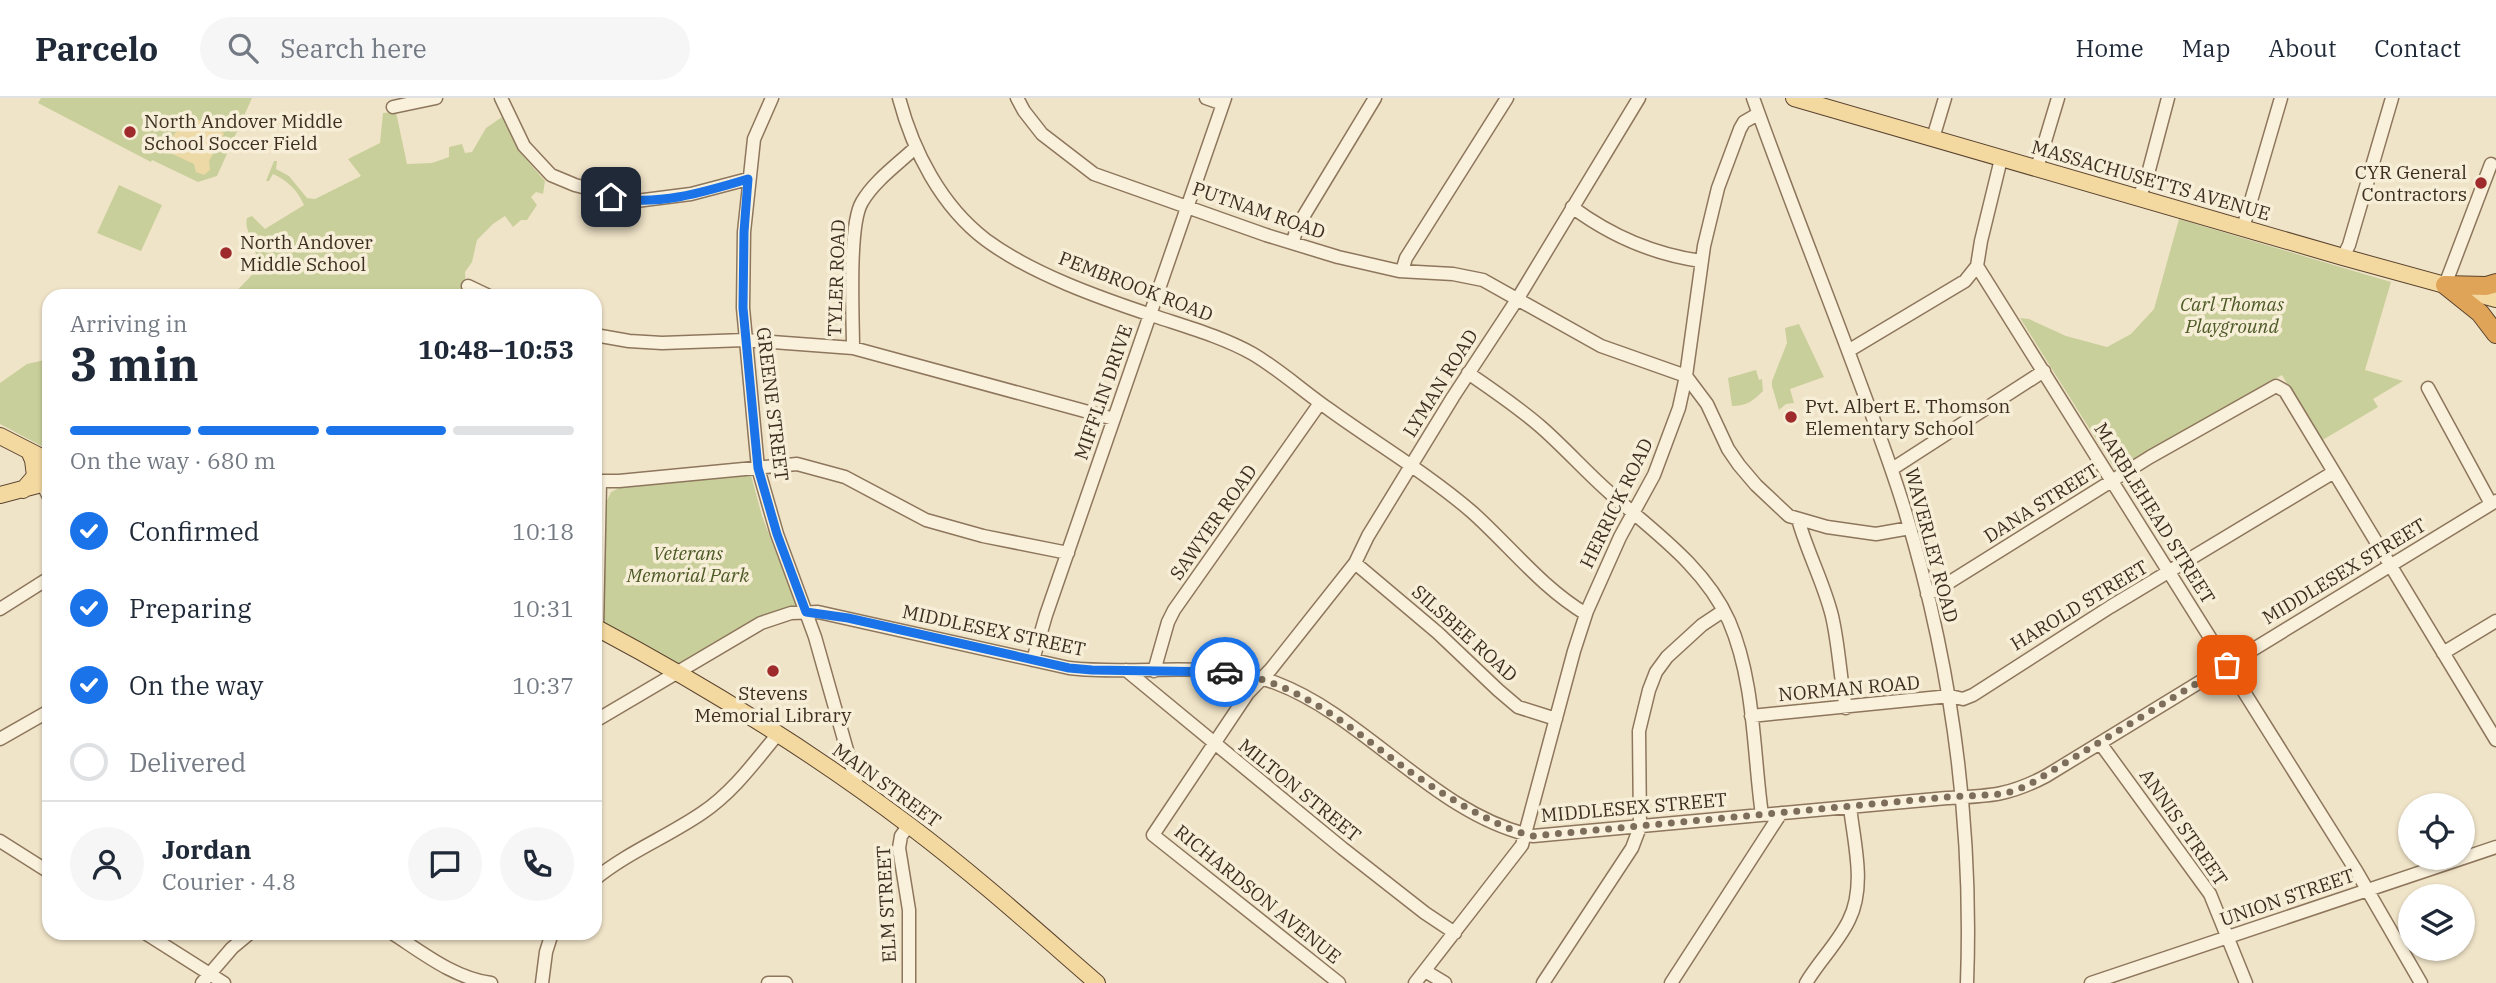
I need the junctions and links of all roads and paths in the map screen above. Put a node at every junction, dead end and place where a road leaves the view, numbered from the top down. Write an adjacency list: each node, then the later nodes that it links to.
1 (436, 98): 18 (street)
2 (501, 98): 25 (street)
3 (772, 98): 25 (street, GREENE STREET)
4 (899, 98): 21 (street, PEMBROOK ROAD)
5 (1017, 98): 27 (street, PUTNAM ROAD)
6 (1206, 98): 17 (street)
7 (1374, 98): 30 (street)
8 (1507, 98): 34 (street)
9 (1639, 98): 28 (street, LYMAN ROAD)
10 (1753, 98): 19 (street, WAVERLEY ROAD)
11 (1794, 98): 20 (main road, MASSACHUSETTS AVENUE)
12 (1945, 98): 20 (street)
13 (2058, 98): 24 (street)
14 (2168, 98): 26 (street)
15 (2281, 98): 29 (street)
16 (2392, 98): 31 (street)
17 (1224, 101): 27 (street, MIFFLIN DRIVE)
18 (393, 107)
19 (1758, 114): 32 (street, HERRICK ROAD); 46 (street, WAVERLEY ROAD)
20 (1933, 138): 22 (main road, MASSACHUSETTS AVENUE)
21 (915, 148): 41 (street, PEMBROOK ROAD); 45 (street, TYLER ROAD)
22 (2001, 159): 24 (main road, MASSACHUSETTS AVENUE); 33 (street)
23 (2491, 164): 36 (street)
24 (2037, 168): 26 (main road, MASSACHUSETTS AVENUE)
25 (748, 179): 44 (street, GREENE STREET)
26 (2138, 197): 29 (main road, MASSACHUSETTS AVENUE)
27 (1188, 206): 30 (street, PUTNAM ROAD); 41 (street, MIFFLIN DRIVE)
28 (1572, 207): 32 (street); 39 (street, LYMAN ROAD)
29 (2243, 228): 31 (main road, MASSACHUSETTS AVENUE)
30 (1293, 242): 34 (street, PUTNAM ROAD)
31 (2343, 257): 36 (main road, MASSACHUSETTS AVENUE)
32 (1701, 261): 49 (street, HERRICK ROAD)
33 (1977, 266): 46 (street); 47 (street, MARBLEHEAD STREET)
34 (1402, 271): 39 (street, PUTNAM ROAD)
35 (2496, 283): 36 (highway)
36 (2445, 285): 40 (main road, MASSACHUSETTS AVENUE); 42 (highway)
37 (468, 286): 38 (street)
38 (474, 289)
39 (1518, 298): 48 (street, LYMAN ROAD); 49 (street, PUTNAM ROAD)
40 (2496, 299)
41 (1150, 314): 51 (street, PEMBROOK ROAD); 52 (street, MIFFLIN DRIVE)
42 (2496, 334)
43 (602, 336): 44 (street)
44 (745, 340): 45 (street); 57 (street, GREENE STREET)
45 (853, 348): 52 (street)
46 (1848, 351): 58 (street, WAVERLEY ROAD)
47 (2043, 371): 58 (street); 61 (street, MARBLEHEAD STREET)
48 (1468, 373): 56 (street, LYMAN ROAD); 66 (street)
49 (1686, 376): 66 (street, HERRICK ROAD); 67 (street)
50 (2428, 388): 65 (street)
51 (1320, 403): 56 (street, PEMBROOK ROAD); 85 (street, SAWYER ROAD)
52 (1114, 419): 69 (street, MIFFLIN DRIVE)
53 (0, 436): 54 (main road)
54 (29, 451): 55 (main road); 63 (main road)
55 (42, 458)
56 (1411, 466): 70 (street, LYMAN ROAD); 78 (street, PEMBROOK ROAD)
57 (758, 468): 60 (street); 69 (street); 77 (street, GREENE STREET)
58 (1892, 469): 68 (street, WAVERLEY ROAD)
59 (2334, 472): 61 (street, DANA STREET); 71 (street); 72 (street, HAROLD STREET)
60 (602, 481)
61 (2113, 481): 72 (street, MARBLEHEAD STREET); 74 (street, DANA STREET)
62 (42, 488): 63 (main road)
63 (23, 490): 64 (main road)
64 (0, 495)
65 (2494, 503): 71 (street, MIDDLESEX STREET)
66 (1634, 513): 76 (street); 78 (street, HERRICK ROAD)
67 (1798, 519): 68 (street); 89 (street)
68 (1910, 528): 74 (street, WAVERLEY ROAD)
69 (1068, 553): 82 (street, MIFFLIN DRIVE)
70 (1355, 563): 87 (street, LYMAN ROAD); 93 (street, SILSBEE ROAD)
71 (2390, 566): 81 (street); 83 (street, MIDDLESEX STREET)
72 (2169, 573): 83 (street, MARBLEHEAD STREET); 88 (street, HAROLD STREET)
73 (42, 582): 75 (street)
74 (1927, 594): 88 (street, WAVERLEY ROAD)
75 (0, 608)
76 (1723, 611): 91 (street); 105 (street)
77 (806, 612): 82 (street, MIDDLESEX STREET); 86 (street, MIDDLESEX STREET); 99 (street, GREENE STREET)
78 (1586, 614): 93 (street, HERRICK ROAD)
79 (2496, 621): 81 (street)
80 (602, 631): 86 (main road, MAIN STREET)
81 (2443, 653): 96 (street)
82 (1033, 660): 84 (street, MIDDLESEX STREET)
83 (2227, 665): 97 (street, MIDDLESEX STREET); 112 (street, MARBLEHEAD STREET)
84 (1126, 670): 85 (street, MIDDLESEX STREET); 98 (street, MILTON STREET)
85 (1154, 671): 87 (street, MIDDLESEX STREET)
86 (677, 674): 92 (street, MIDDLESEX STREET); 94 (main road, MAIN STREET)
87 (1261, 679): 98 (street, LYMAN ROAD); 106 (street, MIDDLESEX STREET)
88 (1950, 696): 89 (street, NORMAN ROAD); 100 (street, WAVERLEY ROAD)
89 (1846, 708): 91 (street, NORMAN ROAD)
90 (42, 715): 95 (street)
91 (1751, 716): 103 (street)
92 (602, 718)
93 (1556, 719): 106 (street, HERRICK ROAD)
94 (777, 735): 99 (main road, MAIN STREET); 111 (street)
95 (0, 739)
96 (2496, 740)
97 (2099, 743): 100 (street, MIDDLESEX STREET); 114 (street, ANNIS STREET)
98 (1214, 745): 107 (street, LYMAN ROAD); 113 (street, MILTON STREET)
99 (858, 789): 104 (main road, MAIN STREET)
100 (1963, 797): 101 (street, MIDDLESEX STREET); 134 (street, WAVERLEY ROAD)
101 (1850, 807): 102 (street, MIDDLESEX STREET); 133 (street)
102 (1781, 813): 103 (street, MIDDLESEX STREET); 132 (street)
103 (1762, 815): 105 (street, MIDDLESEX STREET)
104 (909, 825): 126 (street, ELM STREET); 127 (main road, MAIN STREET)
105 (1640, 827): 106 (street, MIDDLESEX STREET); 131 (street)
106 (1525, 834): 113 (street, HERRICK ROAD)
107 (1153, 835): 128 (street, RICHARDSON AVENUE)
108 (0, 841): 110 (street)
109 (2496, 847): 112 (street, UNION STREET)
110 (42, 866)
111 (602, 874)
112 (2367, 891): 114 (street, UNION STREET); 137 (street, MARBLEHEAD STREET)
113 (1455, 933): 119 (street, HERRICK ROAD)
114 (2227, 937): 135 (street, UNION STREET); 136 (street, ANNIS STREET)
115 (154, 940): 120 (street)
116 (242, 940): 120 (street)
117 (403, 940): 122 (street)
118 (550, 940): 123 (street)
119 (1425, 971): 129 (street, HERRICK ROAD); 130 (street)
120 (206, 979): 121 (street)
121 (224, 983)
122 (491, 983)
123 (542, 983)
124 (768, 983): 125 (street)
125 (786, 983)
126 (909, 983)
127 (1097, 983)
128 (1339, 983)
129 (1415, 983)
130 (1445, 983)
131 (1543, 983)
132 (1671, 983)
133 (1806, 983)
134 (1967, 983)
135 (2091, 983)
136 (2246, 983)
137 (2421, 983)

